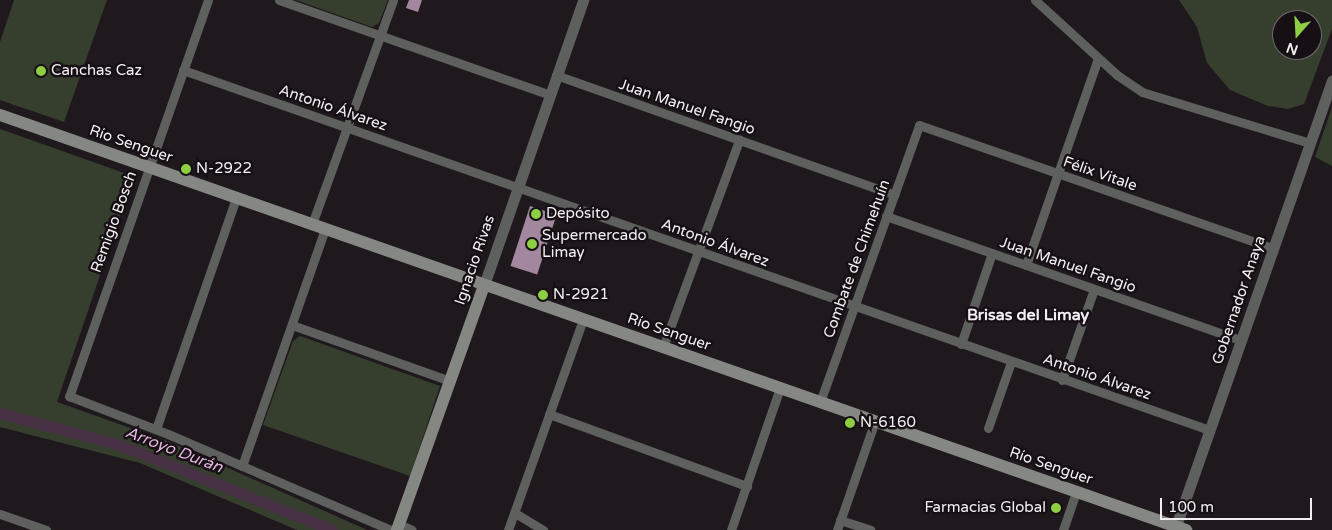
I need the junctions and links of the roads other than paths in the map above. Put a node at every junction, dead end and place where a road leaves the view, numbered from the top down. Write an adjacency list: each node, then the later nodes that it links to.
1 (208, 0): 8 (street, Remigio Bosch)
2 (279, 0): 6 (street)
3 (393, 0): 6 (street)
4 (582, 0): 9 (street, Ignacio Rivas)
5 (1034, 0): 7 (street)
6 (380, 36): 11 (street); 14 (street)
7 (1098, 58): 16 (street); 18 (street)
8 (183, 70): 14 (street, Antonio Álvarez); 17 (street, Remigio Bosch)
9 (556, 75): 11 (street, Ignacio Rivas); 15 (street, Juan Manuel Fangio)
10 (1332, 81): 16 (street, Gobernador Anaya)
11 (550, 95): 19 (street, Ignacio Rivas)
12 (0, 115): 17 (main road, Río Senguer)
13 (919, 125): 18 (street, Félix Vitale); 20 (street, Combate de Chimehuín)
14 (347, 127): 19 (street, Antonio Álvarez); 23 (street)
15 (739, 140): 20 (street, Juan Manuel Fangio); 26 (street)
16 (1310, 143): 25 (street, Gobernador Anaya)
17 (148, 167): 21 (main road, Río Senguer); 45 (street, Remigio Bosch)
18 (1058, 174): 25 (street, Félix Vitale); 28 (street)
19 (518, 187): 26 (street, Antonio Álvarez); 29 (street, Ignacio Rivas)
20 (894, 195): 22 (street, Combate de Chimehuín)
21 (236, 198): 23 (main road, Río Senguer); 45 (street)
22 (886, 216): 27 (street, Juan Manuel Fangio); 31 (street, Combate de Chimehuín)
23 (312, 224): 24 (main road, Río Senguer)
24 (325, 229): 29 (main road, Río Senguer); 33 (street)
25 (1273, 248): 34 (street, Gobernador Anaya)
26 (698, 251): 31 (street, Antonio Álvarez); 36 (street)
27 (992, 253): 28 (street, Juan Manuel Fangio); 35 (street)
28 (1026, 265): 30 (street, Juan Manuel Fangio)
29 (484, 284): 32 (main road, Río Senguer); 39 (main road, Ignacio Rivas)
30 (1094, 289): 34 (street, Juan Manuel Fangio); 38 (street)
31 (854, 307): 35 (street, Antonio Álvarez); 41 (street, Combate de Chimehuín)
32 (583, 319): 36 (main road, Río Senguer); 42 (street)
33 (292, 325): 39 (street); 47 (street)
34 (1241, 340): 46 (street, Gobernador Anaya)
35 (961, 344): 37 (street, Antonio Álvarez)
36 (663, 347): 40 (main road, Río Senguer)
37 (1011, 362): 38 (street, Antonio Álvarez); 44 (street)
38 (1062, 380): 46 (street, Antonio Álvarez)
39 (450, 381): 53 (main road, Ignacio Rivas)
40 (780, 388): 41 (main road, Río Senguer); 48 (street)
41 (820, 402): 43 (main road, Río Senguer)
42 (549, 414): 48 (street); 50 (street)
43 (874, 421): 49 (main road, Río Senguer); 52 (street)
44 (988, 428)
45 (156, 429): 47 (street)
46 (1209, 430): 54 (street, Gobernador Anaya)
47 (242, 466): 53 (street)
48 (747, 486): 59 (street)
49 (1076, 492): 54 (main road, Río Senguer); 62 (street)
50 (514, 513): 57 (street); 58 (street)
51 (0, 514): 55 (street)
52 (840, 520): 60 (street); 61 (street)
53 (396, 528): 56 (street)
54 (1179, 529)
55 (46, 530)
56 (412, 530)
57 (508, 530)
58 (543, 530)
59 (732, 530)
60 (837, 530)
61 (870, 530)
62 (1063, 530)

